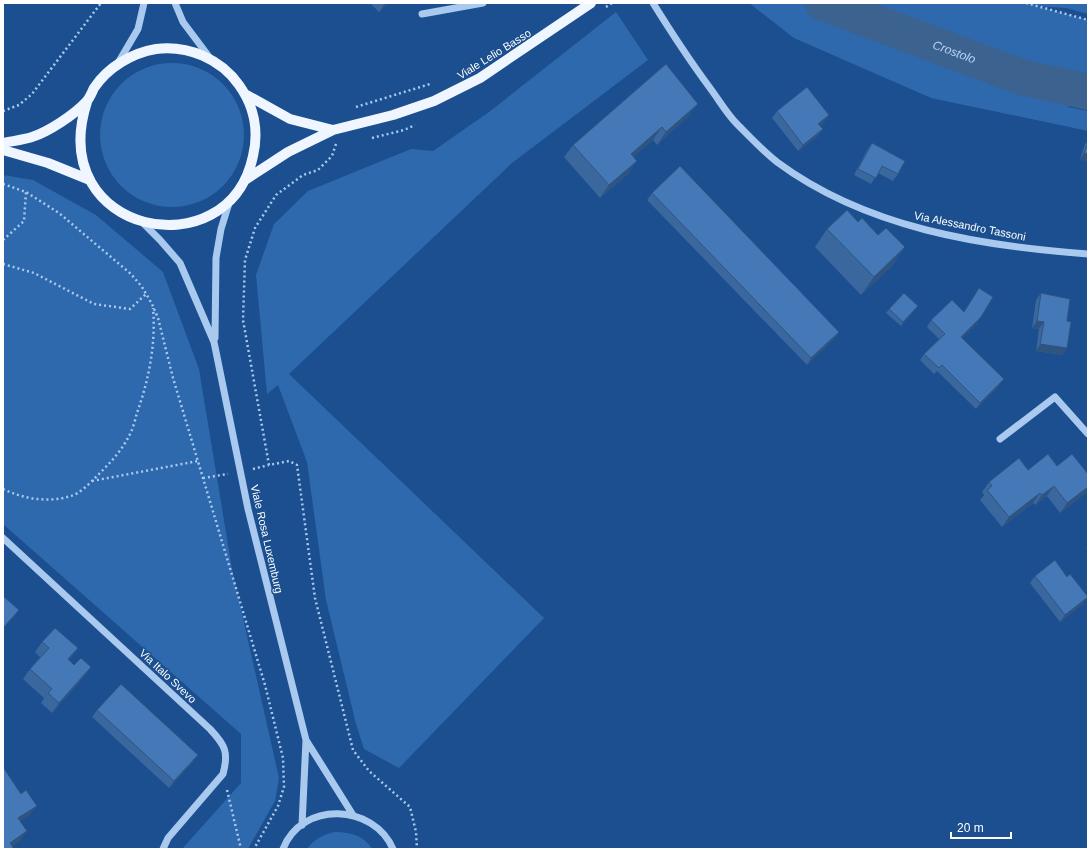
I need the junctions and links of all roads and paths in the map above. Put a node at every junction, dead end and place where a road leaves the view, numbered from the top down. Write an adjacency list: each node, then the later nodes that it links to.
1 (101, 3): 17 (path)
2 (144, 3): 12 (street)
3 (175, 3): 11 (street)
4 (483, 3): 9 (street)
5 (591, 3): 18 (main road, Viale Lelio Basso)
6 (653, 3): 28 (street, Via Alessandro Tassoni)
7 (1027, 3): 8 (path); 10 (path)
8 (1034, 3)
9 (422, 14)
10 (1088, 20)
11 (212, 60): 12 (main road); 14 (main road)
12 (118, 64): 15 (main road)
13 (436, 82): 16 (path)
14 (245, 94): 18 (main road, Viale Lelio Basso); 22 (main road)
15 (87, 102): 19 (main road); 21 (main road)
16 (351, 108)
17 (3, 111)
18 (333, 130): 22 (main road, Viale Lelio Basso); 50 (path)
19 (3, 143)
20 (3, 150): 21 (main road)
21 (90, 180): 26 (main road)
22 (245, 180): 25 (main road)
23 (3, 184): 24 (path)
24 (26, 192): 27 (path); 30 (path)
25 (230, 200): 26 (main road); 32 (street, Viale Rosa Luxemburg)
26 (141, 222): 32 (street, Viale Rosa Luxemburg)
27 (3, 240)
28 (1088, 254)
29 (3, 264): 30 (path)
30 (146, 294): 31 (path)
31 (152, 304): 35 (path); 36 (path)
32 (214, 342): 39 (street, Viale Rosa Luxemburg)
33 (1088, 434): 34 (street)
34 (1000, 439)
35 (198, 461): 36 (path); 46 (path)
36 (91, 481): 37 (path)
37 (3, 489)
38 (3, 538): 40 (street, Via Italo Svevo)
39 (306, 740): 41 (street, Viale Rosa Luxemburg); 42 (street, Viale Rosa Luxemburg)
40 (223, 774): 44 (street); 45 (path)
41 (353, 815): 42 (street); 43 (street)
42 (302, 825): 47 (street)
43 (390, 842): 48 (street); 49 (street)
44 (163, 849)
45 (241, 849)
46 (254, 849)
47 (283, 849)
48 (393, 849)
49 (397, 849)
50 (417, 849)

